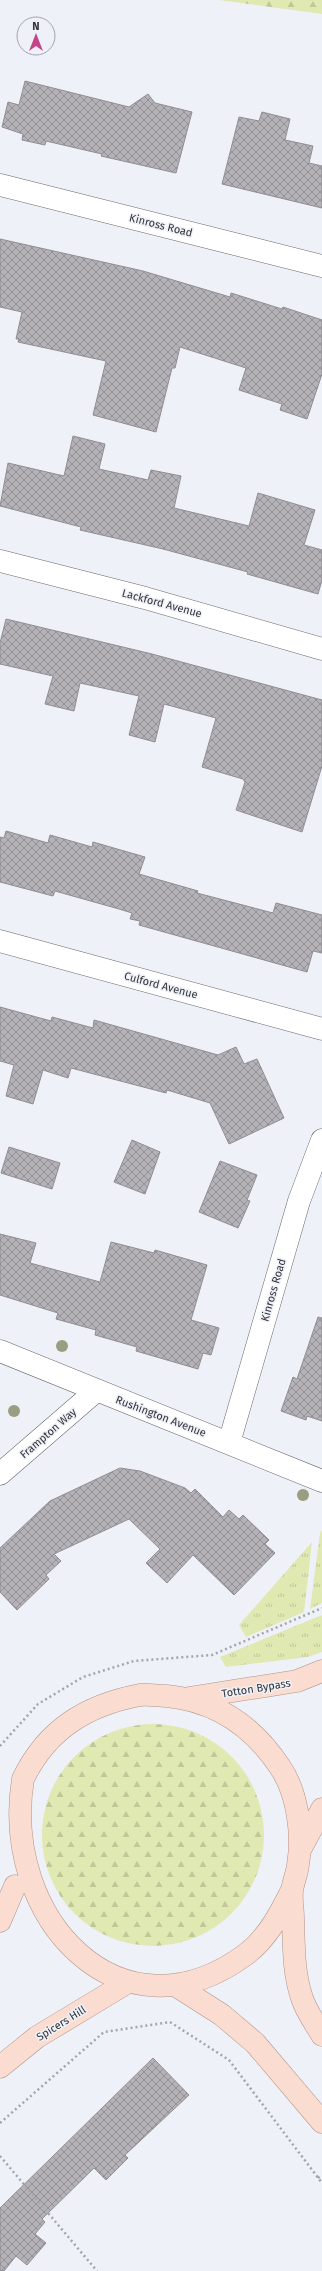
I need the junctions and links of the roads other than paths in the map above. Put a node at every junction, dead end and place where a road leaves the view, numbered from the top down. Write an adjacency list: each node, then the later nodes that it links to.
1 (0, 185): 2 (street, Kinross Road)
2 (322, 266)
3 (0, 561): 4 (street, Lackford Avenue)
4 (322, 648)
5 (0, 941): 6 (street, Culford Avenue)
6 (322, 1030)
7 (322, 1140): 10 (street, Kinross Road)
8 (0, 1351): 9 (street, Rushington Avenue)
9 (96, 1391): 10 (street, Rushington Avenue); 11 (street, Frampton Way)
10 (229, 1442): 12 (street, Rushington Avenue)
11 (0, 1474)
12 (322, 1481)
13 (322, 1671): 14 (main road, Totton Bypass)
14 (188, 1698): 16 (main road); 17 (main road)
15 (322, 1809): 16 (main road)
16 (300, 1848): 18 (main road)
17 (15, 1886): 19 (main road); 20 (main road)
18 (292, 1890): 21 (main road); 22 (main road)
19 (0, 1921)
20 (125, 1984): 21 (main road); 23 (main road, Spicers Hill)
21 (175, 1985): 24 (main road)
22 (322, 2035)
23 (0, 2067)
24 (322, 2122)

